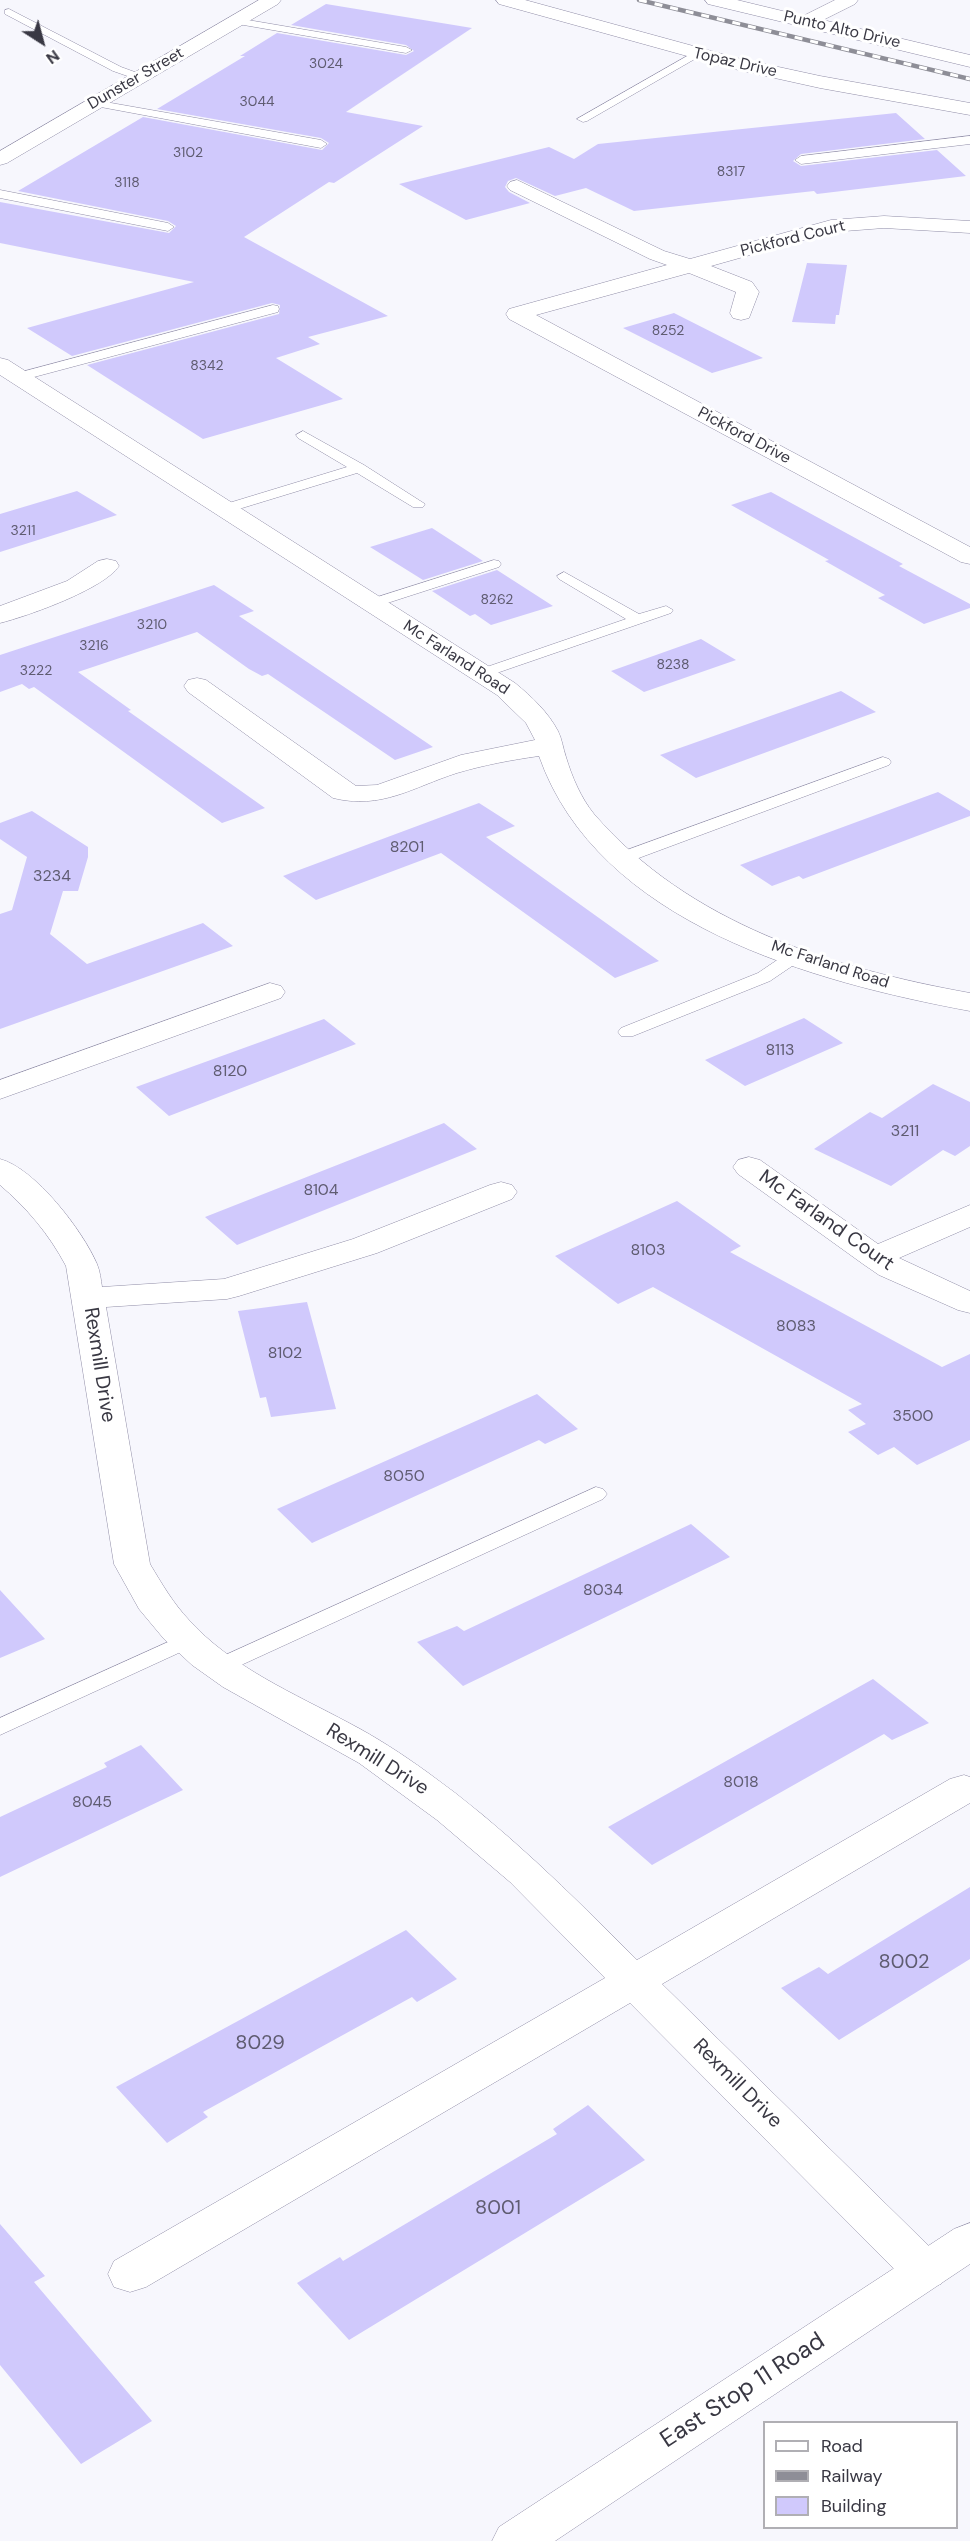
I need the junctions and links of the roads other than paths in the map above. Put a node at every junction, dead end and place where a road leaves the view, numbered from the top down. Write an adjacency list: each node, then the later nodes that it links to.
1 (272, 0): 6 (street, Dunster Street)
2 (505, 0): 9 (street, Topaz Drive)
3 (714, 0): 7 (street, Punto Alto Drive)
4 (849, 0): 7 (street)
5 (9, 12): 11 (lane)
6 (236, 21): 8 (lane); 11 (street, Dunster Street)
7 (805, 22): 10 (street, Punto Alto Drive)
8 (406, 50)
9 (696, 54): 13 (street, Topaz Drive); 14 (lane)
10 (970, 61)
11 (139, 77): 12 (street, Dunster Street)
12 (94, 103): 16 (lane); 17 (street, Dunster Street)
13 (970, 109)
14 (583, 119)
15 (970, 140): 18 (lane)
16 (321, 144)
17 (0, 159)
18 (801, 160)
19 (517, 186): 23 (street, Pickford Court)
20 (0, 194): 21 (lane)
21 (168, 227)
22 (970, 227): 23 (street, Pickford Court)
23 (689, 267): 25 (street, Pickford Court); 26 (street, Pickford Court)
24 (273, 309): 27 (lane)
25 (741, 313)
26 (518, 314): 32 (street, Pickford Drive)
27 (9, 371): 31 (street, Mc Farland Road)
28 (303, 435): 29 (lane)
29 (359, 468): 30 (lane); 31 (lane)
30 (418, 504)
31 (224, 509): 36 (street, Mc Farland Road)
32 (970, 557)
33 (494, 564): 36 (lane)
34 (107, 566): 38 (street)
35 (564, 576): 39 (lane)
36 (370, 603): 40 (street, Mc Farland Road)
37 (666, 610): 39 (lane)
38 (0, 615)
39 (638, 620): 40 (lane)
40 (483, 673): 42 (street, Mc Farland Road)
41 (197, 686): 42 (street)
42 (549, 747): 44 (street, Mc Farland Road)
43 (883, 762): 44 (lane)
44 (622, 858): 45 (street, Mc Farland Road)
45 (795, 956): 47 (street, Mc Farland Road); 48 (lane)
46 (270, 992): 49 (street)
47 (970, 1002)
48 (627, 1032)
49 (0, 1090)
50 (749, 1167): 54 (street, Mc Farland Court)
51 (0, 1169): 55 (street, Rexmill Drive)
52 (501, 1192): 55 (street)
53 (970, 1215): 54 (street)
54 (875, 1257): 56 (street, Mc Farland Court)
55 (88, 1298): 58 (street, Rexmill Drive)
56 (970, 1303)
57 (596, 1494): 59 (lane)
58 (188, 1640): 59 (street, Rexmill Drive); 60 (lane)
59 (218, 1666): 62 (street, Rexmill Drive)
60 (0, 1727)
61 (964, 1789): 62 (street)
62 (632, 1981): 64 (street, Rexmill Drive); 65 (street)
63 (970, 2241): 64 (street, East Stop 11 Road)
64 (925, 2271): 66 (street, East Stop 11 Road)
65 (130, 2274)
66 (516, 2541)

